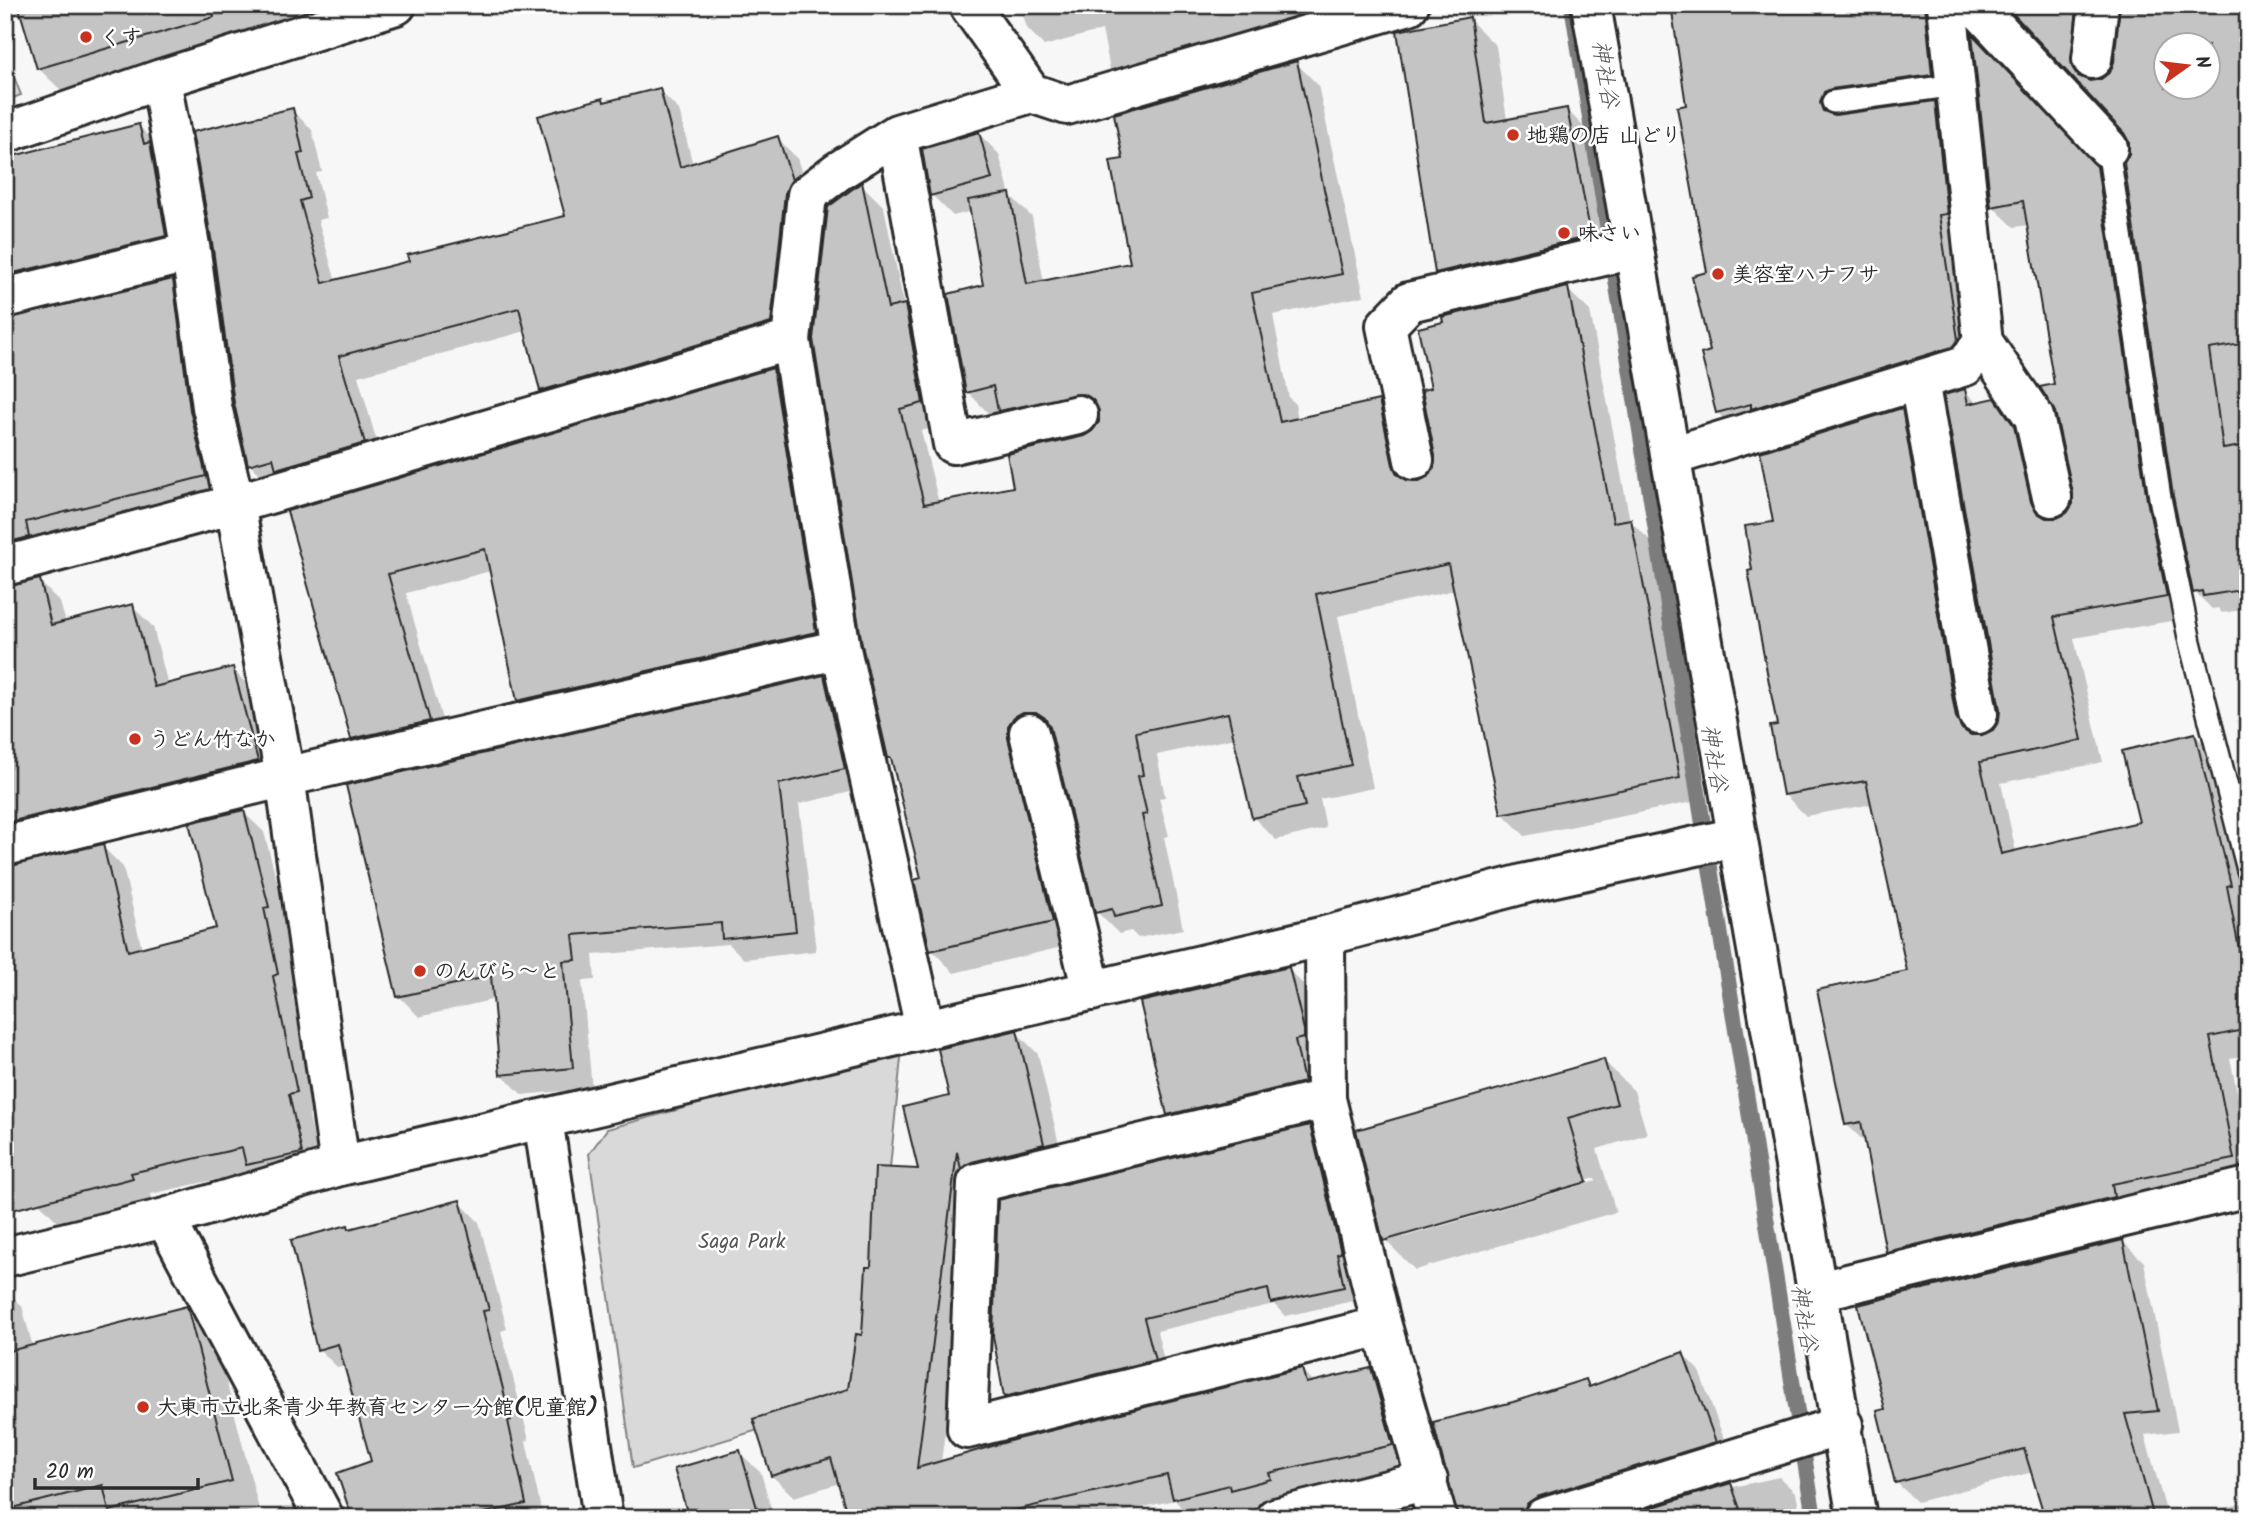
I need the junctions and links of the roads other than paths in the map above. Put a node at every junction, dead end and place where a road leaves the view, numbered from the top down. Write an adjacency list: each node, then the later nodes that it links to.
1 (396, 5): 9 (street)
2 (969, 5): 11 (street)
3 (1409, 5): 11 (street)
4 (1591, 5): 16 (street)
5 (1947, 5): 10 (street)
6 (1975, 5): 15 (street)
7 (2099, 5): 8 (street)
8 (2092, 59)
9 (161, 79): 13 (street); 17 (street)
10 (1956, 85): 12 (lane); 20 (street)
11 (1031, 93): 14 (street)
12 (1833, 102)
13 (5, 132)
14 (897, 134): 19 (street); 22 (street)
15 (2108, 148): 34 (lane)
16 (1633, 249): 23 (street); 24 (street)
17 (191, 252): 18 (street); 26 (street)
18 (5, 298)
19 (791, 340): 26 (street); 28 (street)
20 (1983, 342): 21 (street); 25 (street)
21 (1919, 381): 23 (street); 29 (street)
22 (1079, 415)
23 (1672, 456): 32 (street)
24 (1414, 460)
25 (2052, 497)
26 (235, 504): 27 (street); 31 (street)
27 (5, 566)
28 (841, 649): 31 (street); 37 (street)
29 (1978, 714)
30 (1029, 733): 36 (street)
31 (285, 777): 33 (street); 40 (street)
32 (1737, 837): 35 (street); 44 (street)
33 (5, 846)
34 (2248, 870)
35 (1325, 936): 36 (street); 38 (street)
36 (1093, 991): 37 (street)
37 (925, 1029): 39 (street)
38 (1326, 1099): 45 (street); 45 (street)
39 (543, 1119): 40 (street); 49 (street)
40 (340, 1166): 42 (street)
41 (2248, 1187): 44 (street)
42 (165, 1218): 43 (street); 48 (street)
43 (5, 1257)
44 (1819, 1291): 46 (street)
45 (1382, 1326): 47 (street)
46 (1843, 1425): 52 (street); 53 (street)
47 (1428, 1480): 50 (street); 51 (street)
48 (324, 1518)
49 (603, 1518)
50 (1275, 1518)
51 (1437, 1518)
52 (1543, 1518)
53 (1857, 1518)

